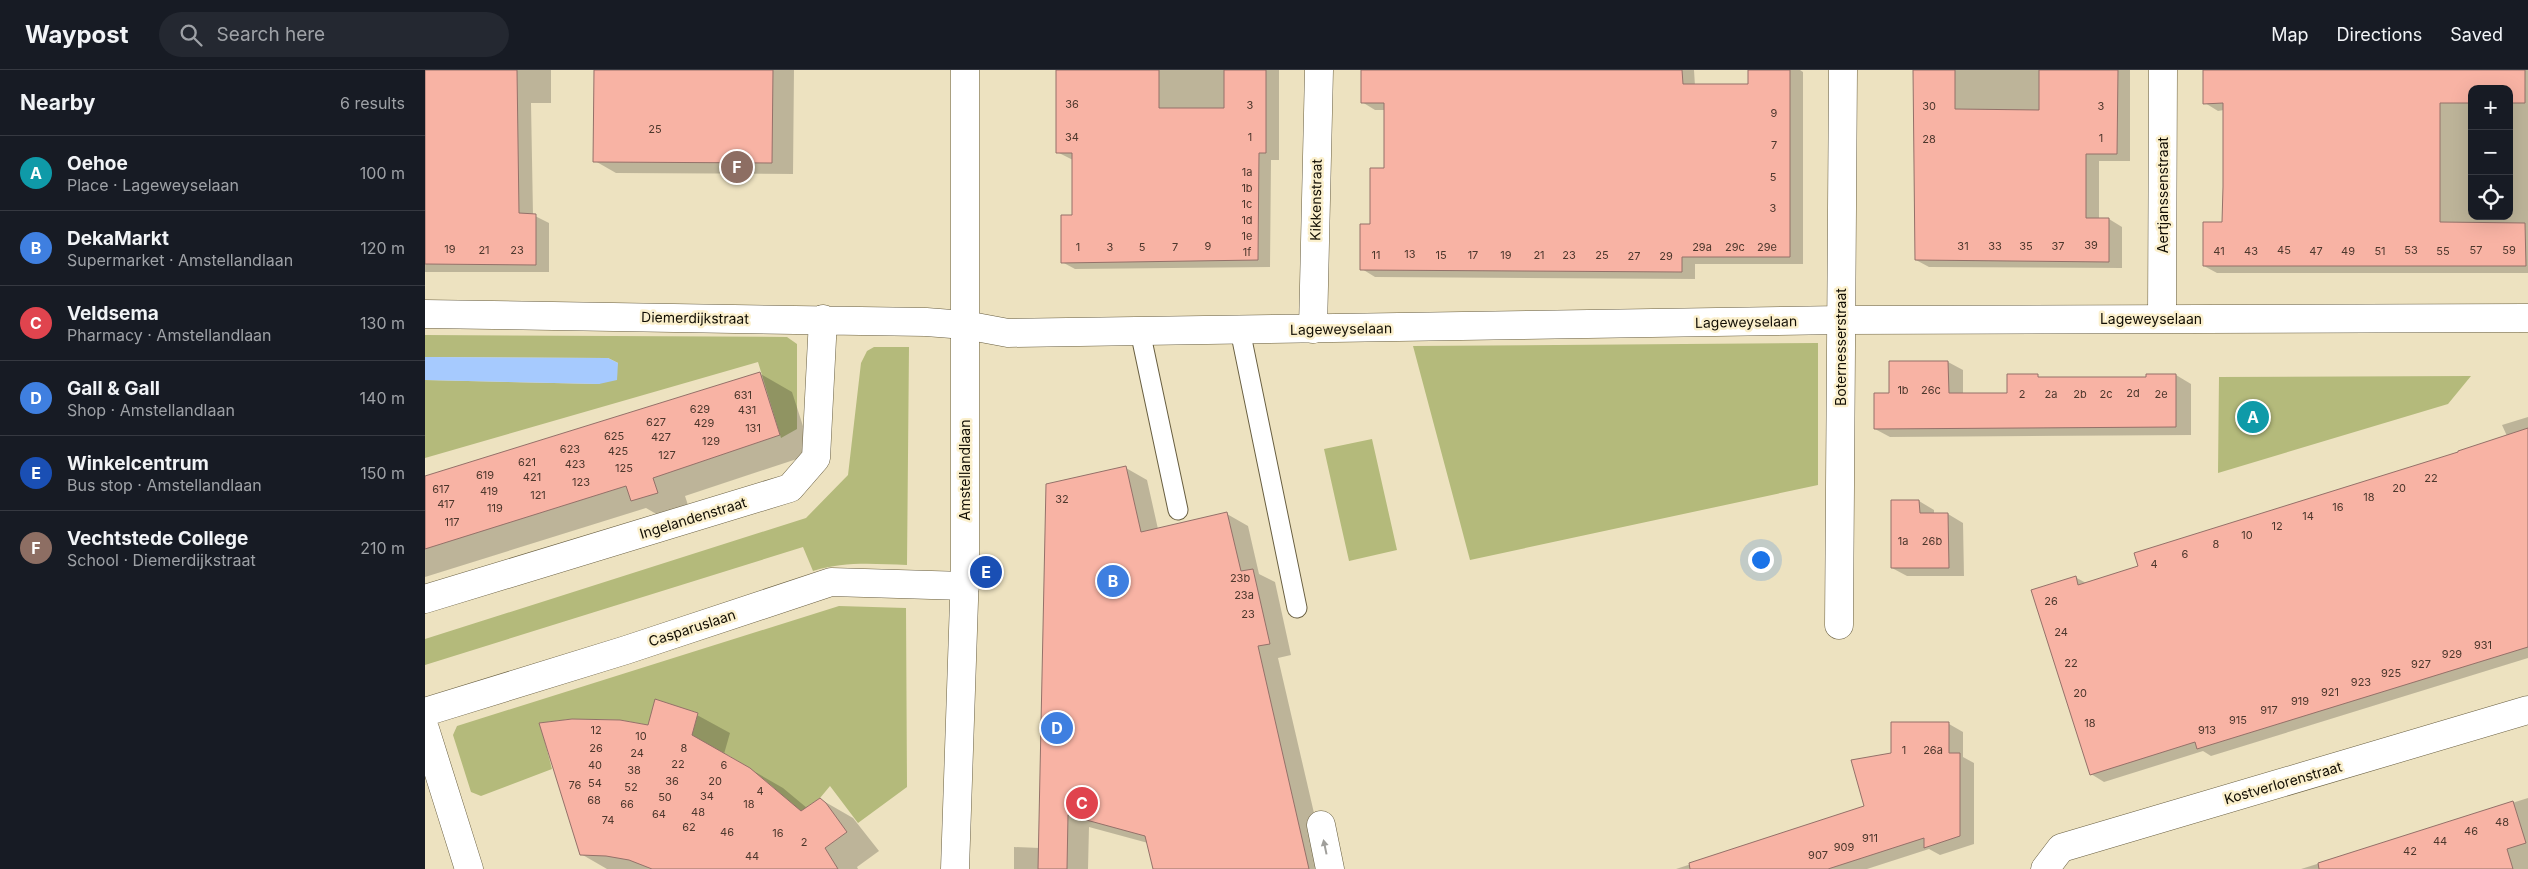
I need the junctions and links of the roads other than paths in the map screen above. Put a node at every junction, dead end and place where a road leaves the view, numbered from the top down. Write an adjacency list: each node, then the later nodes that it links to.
1 (965, 70): 10 (street, Amstellandlaan)
2 (1319, 70): 11 (street, Kikkenstraat)
3 (1843, 70): 8 (street, Boternesserstraat)
4 (2163, 70): 9 (street, Aertjanssenstraat)
5 (425, 314): 7 (street, Diemerdijkstraat)
6 (2528, 318): 9 (street, Lageweyselaan)
7 (823, 319): 10 (street, Diemerdijkstraat); 16 (street, Ingelandenstraat)
8 (1841, 320): 9 (street, Lageweyselaan); 11 (street, Lageweyselaan); 18 (street, Boternesserstraat)
9 (2162, 320)
10 (965, 325): 13 (street, Lageweyselaan); 15 (street, Amstellandlaan)
11 (1313, 329): 12 (street, Lageweyselaan)
12 (1240, 330): 13 (street, Lageweyselaan); 17 (lane)
13 (1140, 331): 14 (lane)
14 (1178, 510)
15 (965, 586): 20 (street, Casparuslaan); 25 (street, Amstellandlaan)
16 (425, 599)
17 (1297, 608)
18 (1839, 625)
19 (2528, 710): 23 (street, Kostverlorenstraat)
20 (425, 712)
21 (425, 729): 24 (street)
22 (1321, 825): 26 (street, one-way to 22)
23 (2045, 868)
24 (469, 869)
25 (955, 869)
26 (1330, 869)

